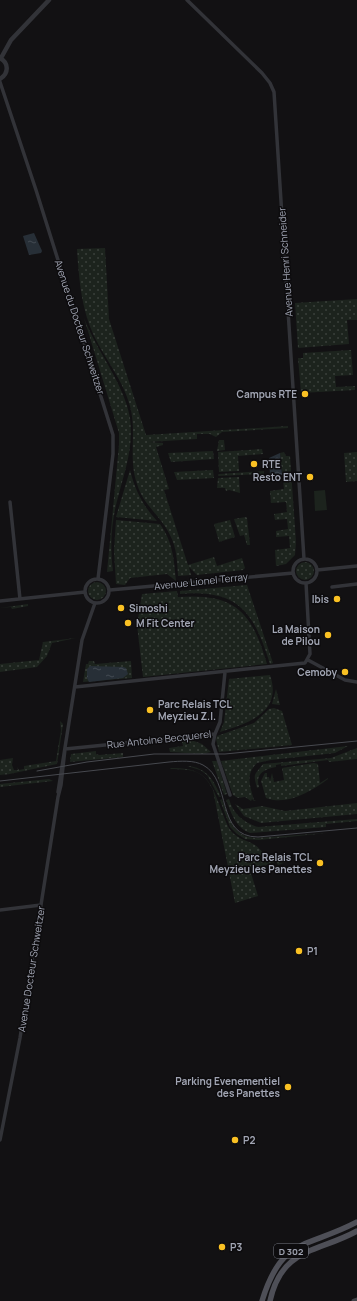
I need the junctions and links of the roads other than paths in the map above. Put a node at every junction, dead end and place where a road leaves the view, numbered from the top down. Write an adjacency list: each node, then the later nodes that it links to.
1 (49, 0): 3 (street)
2 (187, 0): 7 (street, Avenue Henri Schneider)
3 (0, 58): 4 (street)
4 (0, 79)
5 (0, 82): 11 (street, Avenue du Docteur Schweitzer)
6 (10, 502): 17 (street)
7 (304, 559): 9 (street); 10 (street)
8 (357, 566): 9 (street)
9 (317, 570): 12 (street)
10 (293, 572): 12 (street); 15 (street, Avenue Lionel Terray)
11 (98, 579): 15 (street); 16 (street)
12 (306, 583): 20 (street)
13 (357, 584): 14 (street)
14 (332, 586)
15 (110, 590): 19 (street)
16 (85, 592): 17 (street); 19 (street)
17 (20, 599): 18 (street)
18 (0, 601)
19 (95, 603): 23 (street, Avenue Docteur Schweitzer)
20 (308, 660): 21 (street); 22 (street)
21 (225, 672): 23 (street); 24 (street, Rue Antoine Becquerel)
22 (357, 682)
23 (75, 687): 25 (street, Avenue Docteur Schweitzer)
24 (215, 734): 25 (street, Rue Antoine Becquerel); 26 (street)
25 (65, 749): 27 (street, Avenue Docteur Schweitzer)
26 (230, 795)
27 (41, 905): 28 (street); 29 (street, Avenue Docteur Schweitzer)
28 (0, 910)
29 (0, 1140)
30 (357, 1222): 33 (main road, D 302)
31 (357, 1231): 34 (main road, D 302)
32 (357, 1300): 35 (main road)
33 (262, 1301)
34 (270, 1301)
35 (354, 1301)

